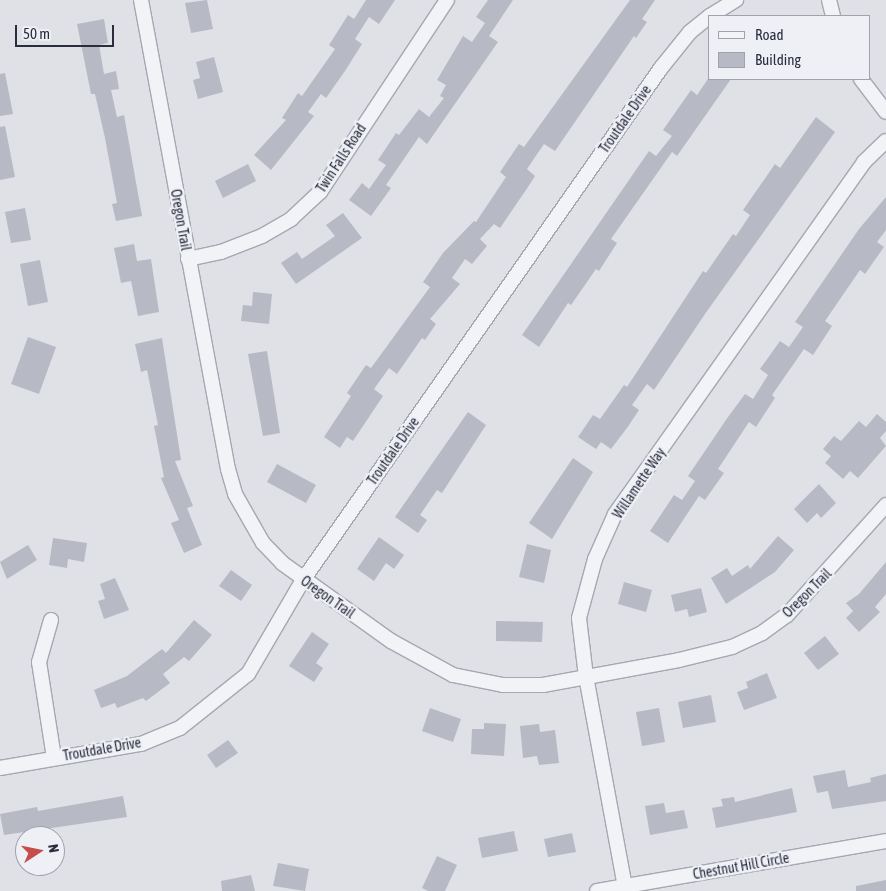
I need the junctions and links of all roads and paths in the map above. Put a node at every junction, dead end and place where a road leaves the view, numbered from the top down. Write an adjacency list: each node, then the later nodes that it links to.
1 (141, 0): 11 (street, Oregon Trail)
2 (447, 0): 11 (street, Twin Falls Road)
3 (736, 0): 5 (street, Troutdale Drive)
4 (829, 0): 6 (street)
5 (712, 15)
6 (833, 15)
7 (708, 18): 13 (street, Troutdale Drive)
8 (861, 80): 9 (street)
9 (886, 112)
10 (886, 141): 15 (street, Willamette Way)
11 (188, 259): 13 (street, Oregon Trail)
12 (886, 505): 15 (street, Oregon Trail)
13 (303, 580): 15 (street, Oregon Trail); 16 (street, Troutdale Drive)
14 (51, 620): 16 (street)
15 (586, 677): 19 (street, Willamette Way)
16 (54, 758): 17 (street, Troutdale Drive)
17 (0, 768)
18 (886, 841): 19 (street, Chestnut Hill Circle)
19 (625, 887): 20 (street, Chestnut Hill Circle)
20 (597, 891)

